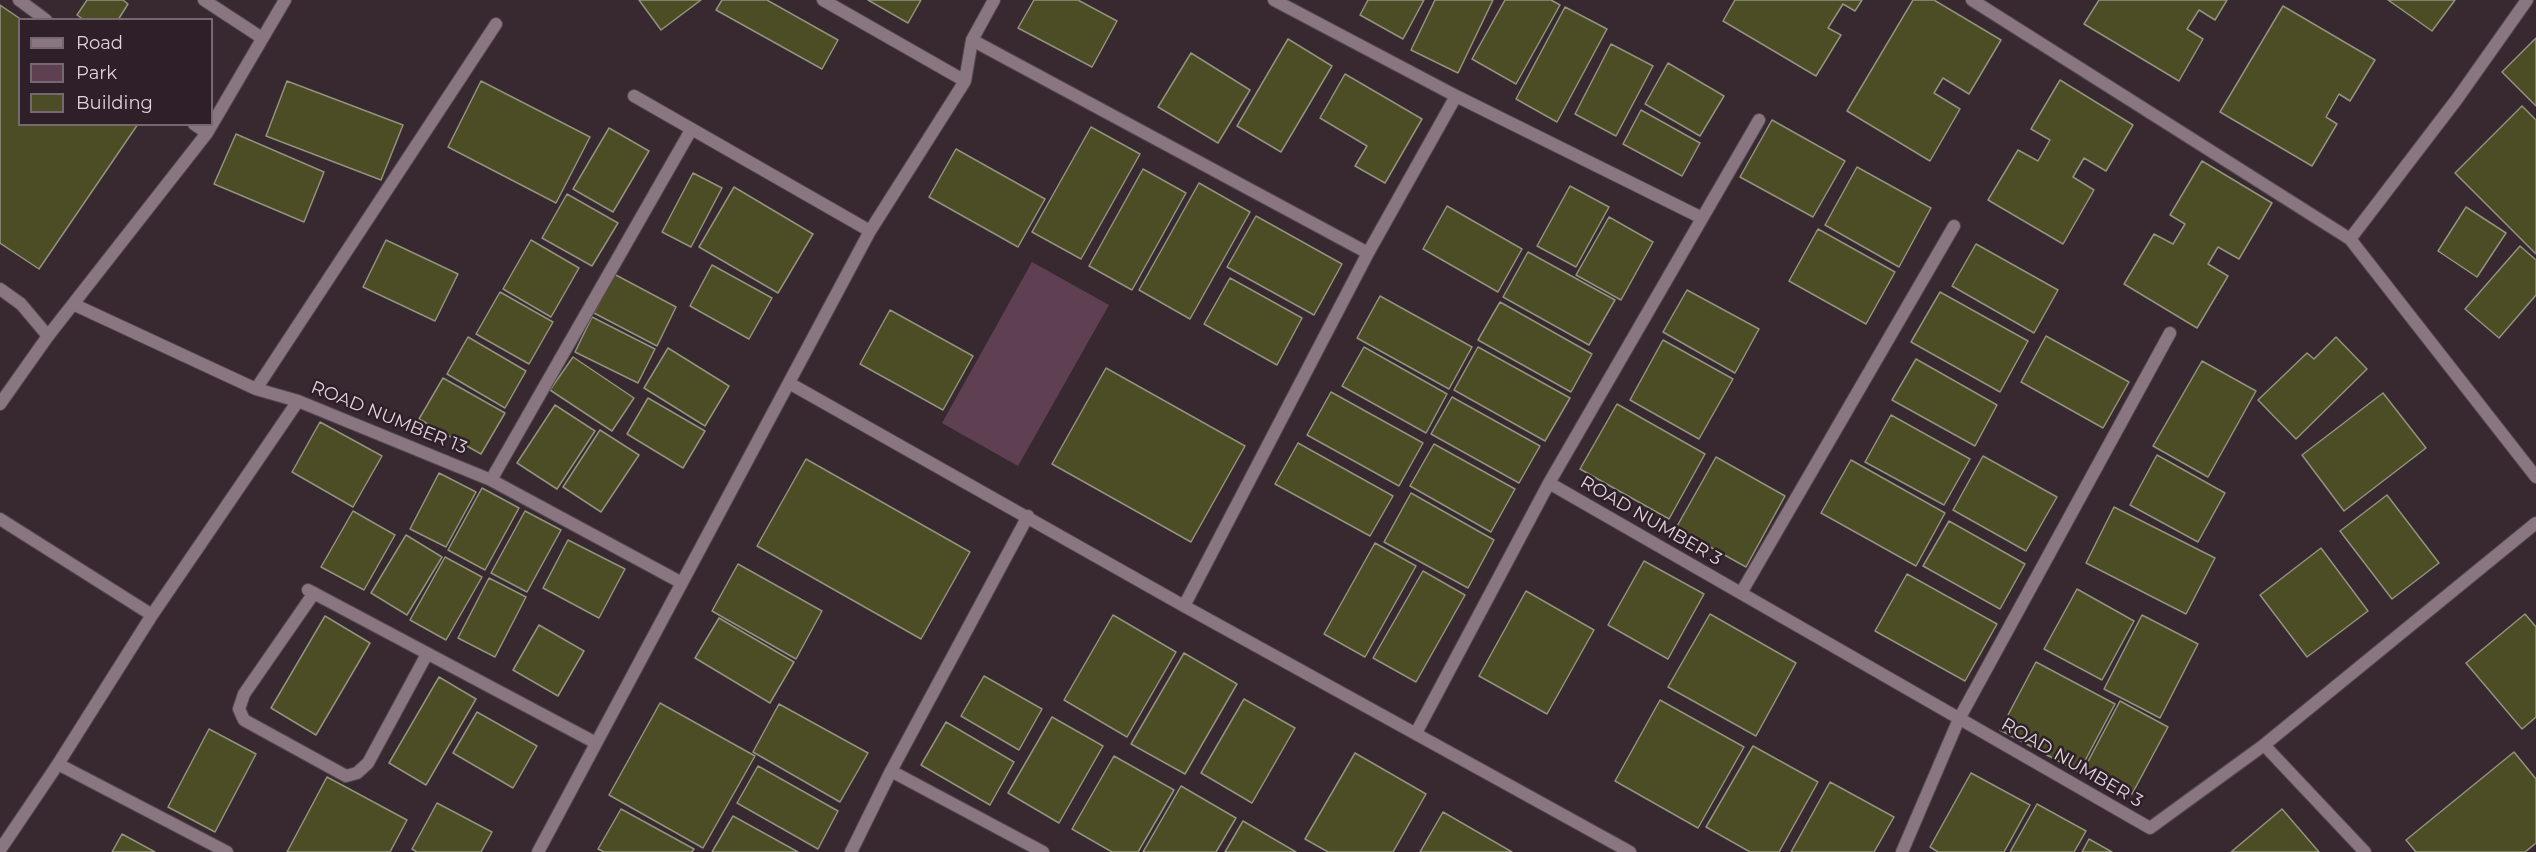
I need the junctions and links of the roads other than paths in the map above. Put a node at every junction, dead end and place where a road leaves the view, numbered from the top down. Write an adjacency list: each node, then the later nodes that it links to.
1 (19, 0): 9 (street)
2 (204, 0): 11 (street)
3 (285, 0): 11 (street)
4 (823, 0): 13 (street)
5 (994, 0): 12 (street)
6 (1274, 0): 15 (street)
7 (1972, 0): 25 (street)
8 (2527, 0): 25 (street)
9 (43, 18)
10 (496, 24): 32 (street)
11 (262, 38): 17 (street)
12 (972, 40): 13 (street); 26 (street)
13 (965, 81): 24 (street)
14 (634, 96): 20 (street)
15 (1456, 96): 22 (street); 26 (street)
16 (1759, 120): 22 (street)
17 (213, 123)
18 (197, 126): 21 (street)
19 (211, 126): 21 (street)
20 (691, 130): 24 (street); 36 (street)
21 (207, 133): 28 (street)
22 (1702, 219): 37 (street)
23 (1954, 226): 42 (street)
24 (870, 231): 31 (street)
25 (2350, 239): 35 (street)
26 (1368, 253): 43 (street)
27 (0, 289): 30 (street)
28 (75, 305): 30 (street); 32 (street, ROAD NUMBER 13)
29 (2170, 333): 46 (street)
30 (48, 336): 34 (street)
31 (789, 383): 38 (street); 41 (street)
32 (256, 389): 33 (street, ROAD NUMBER 13)
33 (298, 401): 36 (street, ROAD NUMBER 13); 44 (street)
34 (0, 404)
35 (2536, 477)
36 (491, 480): 41 (street, ROAD NUMBER 13)
37 (1549, 483): 42 (street, ROAD NUMBER 3); 47 (street)
38 (1028, 516): 43 (street); 51 (street)
39 (0, 519): 44 (street)
40 (2536, 523): 49 (street, ROAD NUMBER 3)
41 (682, 583): 48 (street)
42 (1741, 593): 46 (street, ROAD NUMBER 3)
43 (1184, 606): 47 (street)
44 (152, 615): 50 (street)
45 (427, 654): 45 (street); 48 (street)
46 (1959, 719): 49 (street, ROAD NUMBER 3); 58 (street)
47 (1416, 733): 57 (street)
48 (596, 743): 54 (street)
49 (2264, 745): 59 (street)
50 (58, 764): 52 (street); 53 (street)
51 (891, 771): 55 (street); 56 (street)
52 (0, 850)
53 (227, 852)
54 (538, 852)
55 (851, 852)
56 (1043, 852)
57 (1630, 852)
58 (1902, 852)
59 (2364, 852)

